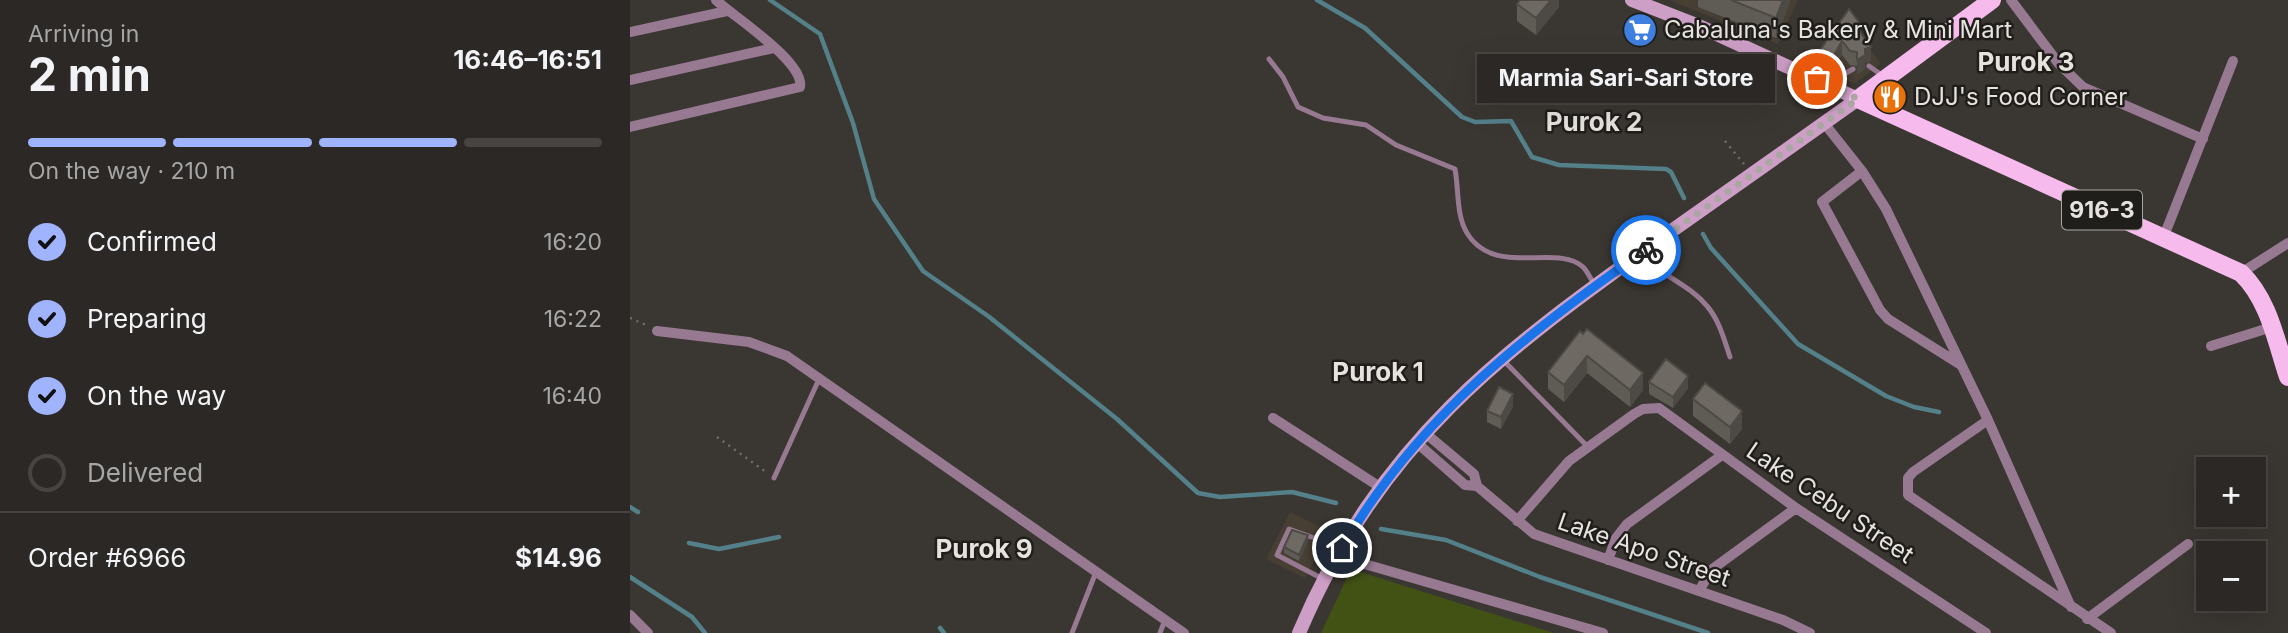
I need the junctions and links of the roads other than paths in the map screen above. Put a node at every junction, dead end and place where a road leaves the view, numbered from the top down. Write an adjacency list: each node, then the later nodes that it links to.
1 (716, 0): 5 (street)
2 (1632, 0): 14 (main road)
3 (1992, 0): 12 (main road)
4 (2011, 0): 18 (street)
5 (727, 11): 6 (street); 7 (street)
6 (630, 32)
7 (774, 48): 13 (street); 17 (street)
8 (1269, 59): 24 (lane)
9 (2233, 61): 18 (street)
10 (1869, 66): 12 (lane)
11 (1853, 69): 14 (lane)
12 (1886, 78): 15 (main road)
13 (630, 80)
14 (1828, 84): 15 (main road)
15 (1858, 99): 16 (main road); 20 (main road, 916-3)
16 (1824, 123): 19 (street); 22 (main road)
17 (630, 127)
18 (2203, 139): 20 (street)
19 (1862, 171): 30 (street); 30 (street)
20 (2164, 236): 23 (main road, 916-3)
21 (2288, 243): 23 (street)
22 (1640, 253): 24 (main road); 28 (lane)
23 (2241, 273): 25 (main road, 916-3)
24 (1595, 285): 29 (main road)
25 (2272, 327): 27 (street); 32 (main road, 916-3)
26 (657, 331): 31 (street)
27 (2211, 346)
28 (1730, 357)
29 (1501, 358): 35 (main road); 36 (lane)
30 (1961, 365): 34 (street)
31 (820, 377): 38 (lane); 45 (street)
32 (2288, 377)
33 (1273, 418): 39 (street)
34 (1988, 421): 48 (street); 48 (street)
35 (1420, 437): 39 (main road); 41 (street, Lake Apo Street)
36 (1588, 447): 37 (street, Lake Cebu Street); 41 (street)
37 (1722, 455): 40 (street, Lake Cebu Street); 44 (street)
38 (774, 478)
39 (1380, 487): 43 (main road)
40 (1796, 508): 47 (street); 59 (street, Lake Cebu Street)
41 (1517, 521): 44 (street, Lake Apo Street)
42 (2188, 544): 50 (street)
43 (1339, 552): 46 (main road); 46 (lane); 57 (street)
44 (1608, 560): 47 (street, Lake Apo Street)
45 (1096, 572): 51 (street); 53 (lane)
46 (1324, 580): 56 (main road)
47 (1699, 591): 58 (street, Lake Apo Street)
48 (2070, 607): 50 (street)
49 (630, 615): 52 (street)
50 (2087, 619): 60 (street)
51 (1166, 620): 54 (lane); 55 (street)
52 (648, 633)
53 (1072, 633)
54 (1160, 633)
55 (1184, 633)
56 (1298, 633)
57 (1602, 633)
58 (1810, 633)
59 (1986, 633)
60 (2111, 633)

